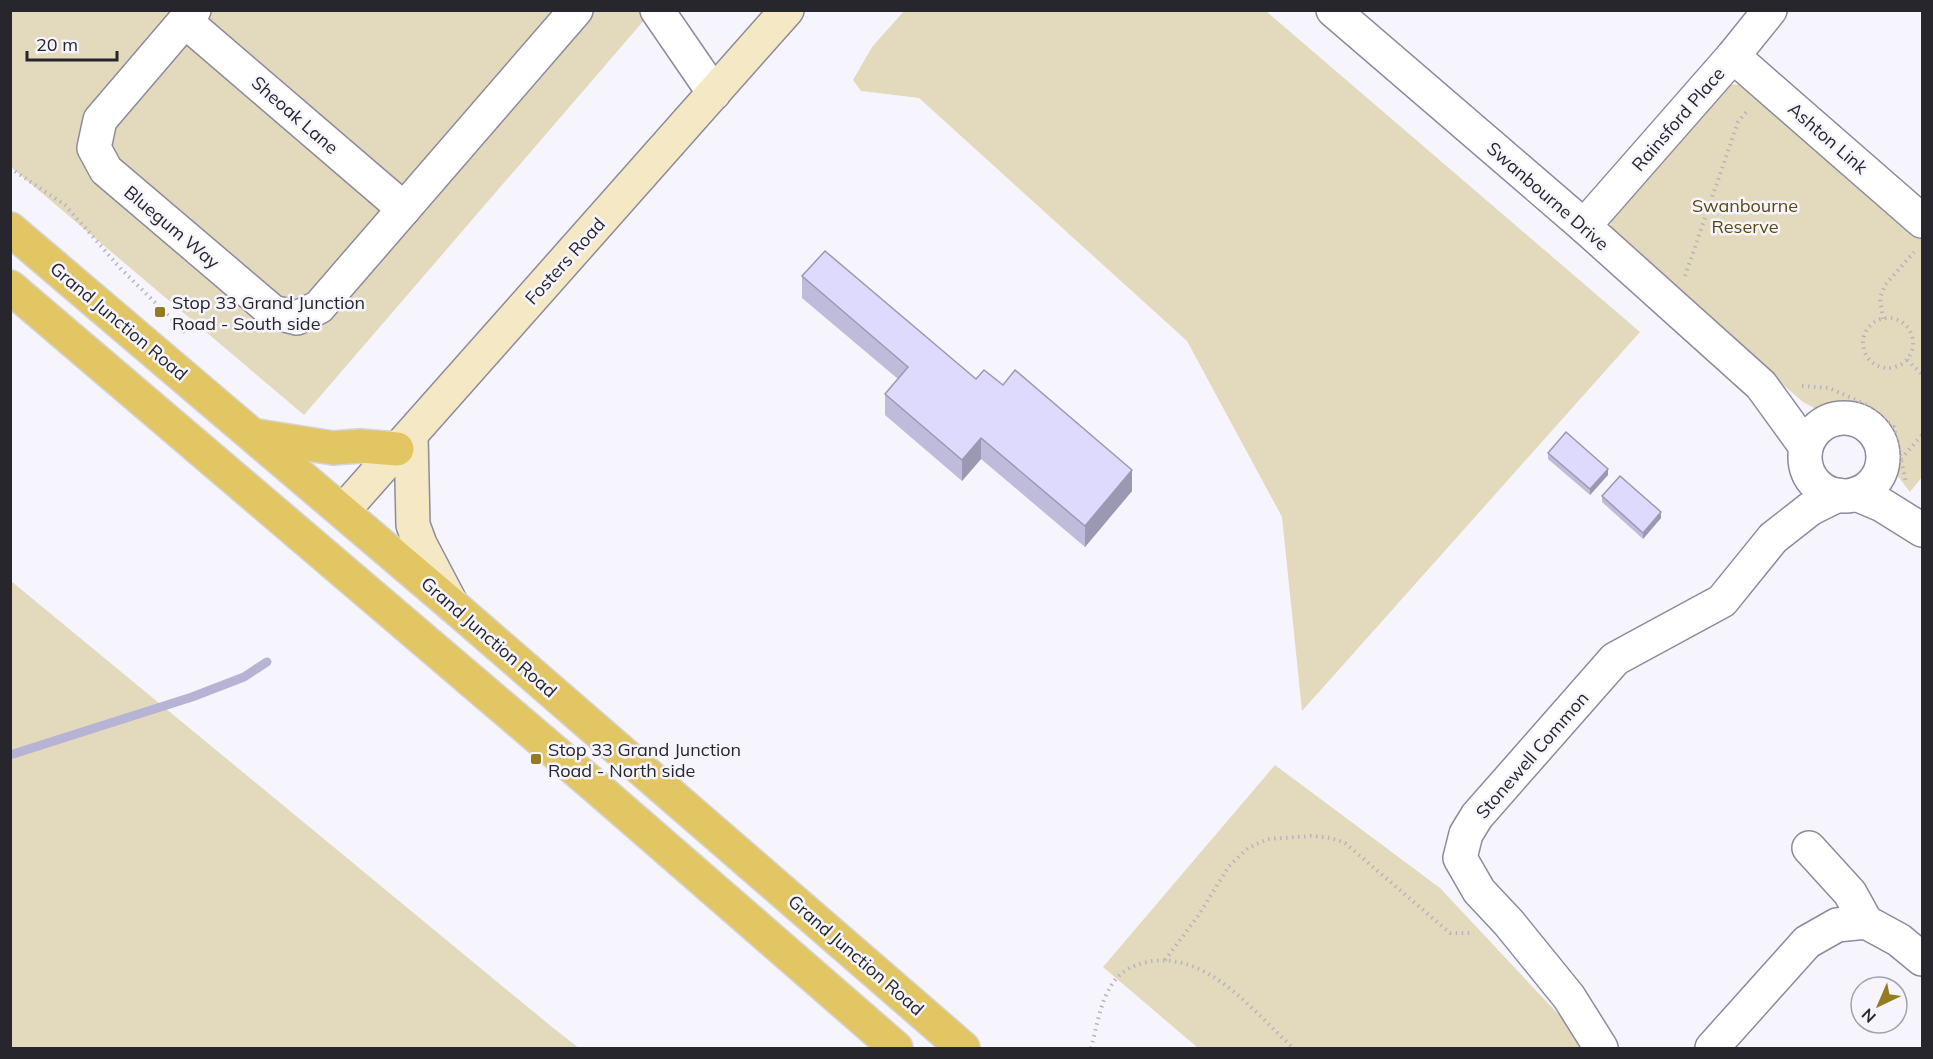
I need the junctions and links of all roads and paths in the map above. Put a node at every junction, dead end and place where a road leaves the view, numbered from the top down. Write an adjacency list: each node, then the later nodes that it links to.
1 (576, 10): 11 (street, Bluegum Way)
2 (657, 10): 8 (street)
3 (787, 10): 8 (main road, Fosters Road)
4 (1333, 10): 12 (street, Swanbourne Drive)
5 (1770, 10): 7 (street, Rainsford Place)
6 (190, 16): 11 (street, Sheoak Lane); 11 (street, Bluegum Way)
7 (1733, 56): 12 (street, Rainsford Place); 14 (street, Ashton Link)
8 (714, 93): 24 (main road, Fosters Road)
9 (1750, 108): 15 (path)
10 (10, 168): 18 (path)
11 (404, 209)
12 (1584, 226): 21 (street, Swanbourne Drive)
13 (10, 229): 22 (highway, Grand Junction Road)
14 (1922, 232): 17 (path)
15 (1685, 276)
16 (10, 286): 32 (highway)
17 (1883, 319): 19 (path); 19 (path)
18 (187, 334)
19 (1906, 360): 20 (path)
20 (1923, 374)
21 (1777, 385): 25 (street, Swanbourne Drive); 26 (path)
22 (255, 435): 24 (highway); 29 (highway, Grand Junction Road)
23 (1923, 435): 26 (path)
24 (404, 442): 29 (main road, Fosters Road); 33 (main road)
25 (1811, 446): 26 (street); 27 (street); 31 (street, Stonewell Common)
26 (1891, 464): 27 (street); 28 (street); 28 (path)
27 (1847, 495): 30 (street); 31 (street, Stonewell Common)
28 (1918, 504)
29 (343, 511): 32 (highway); 33 (highway, Grand Junction Road)
30 (1923, 530)
31 (1773, 538): 43 (street, Stonewell Common)
32 (315, 547): 39 (highway)
33 (452, 605): 40 (highway, Grand Junction Road)
34 (1809, 848): 35 (street)
35 (1866, 922): 37 (street); 44 (street)
36 (1480, 933): 38 (path)
37 (1923, 959)
38 (1165, 960): 41 (path); 42 (path)
39 (896, 1048)
40 (963, 1048)
41 (1091, 1048)
42 (1293, 1048)
43 (1600, 1048)
44 (1712, 1048)

